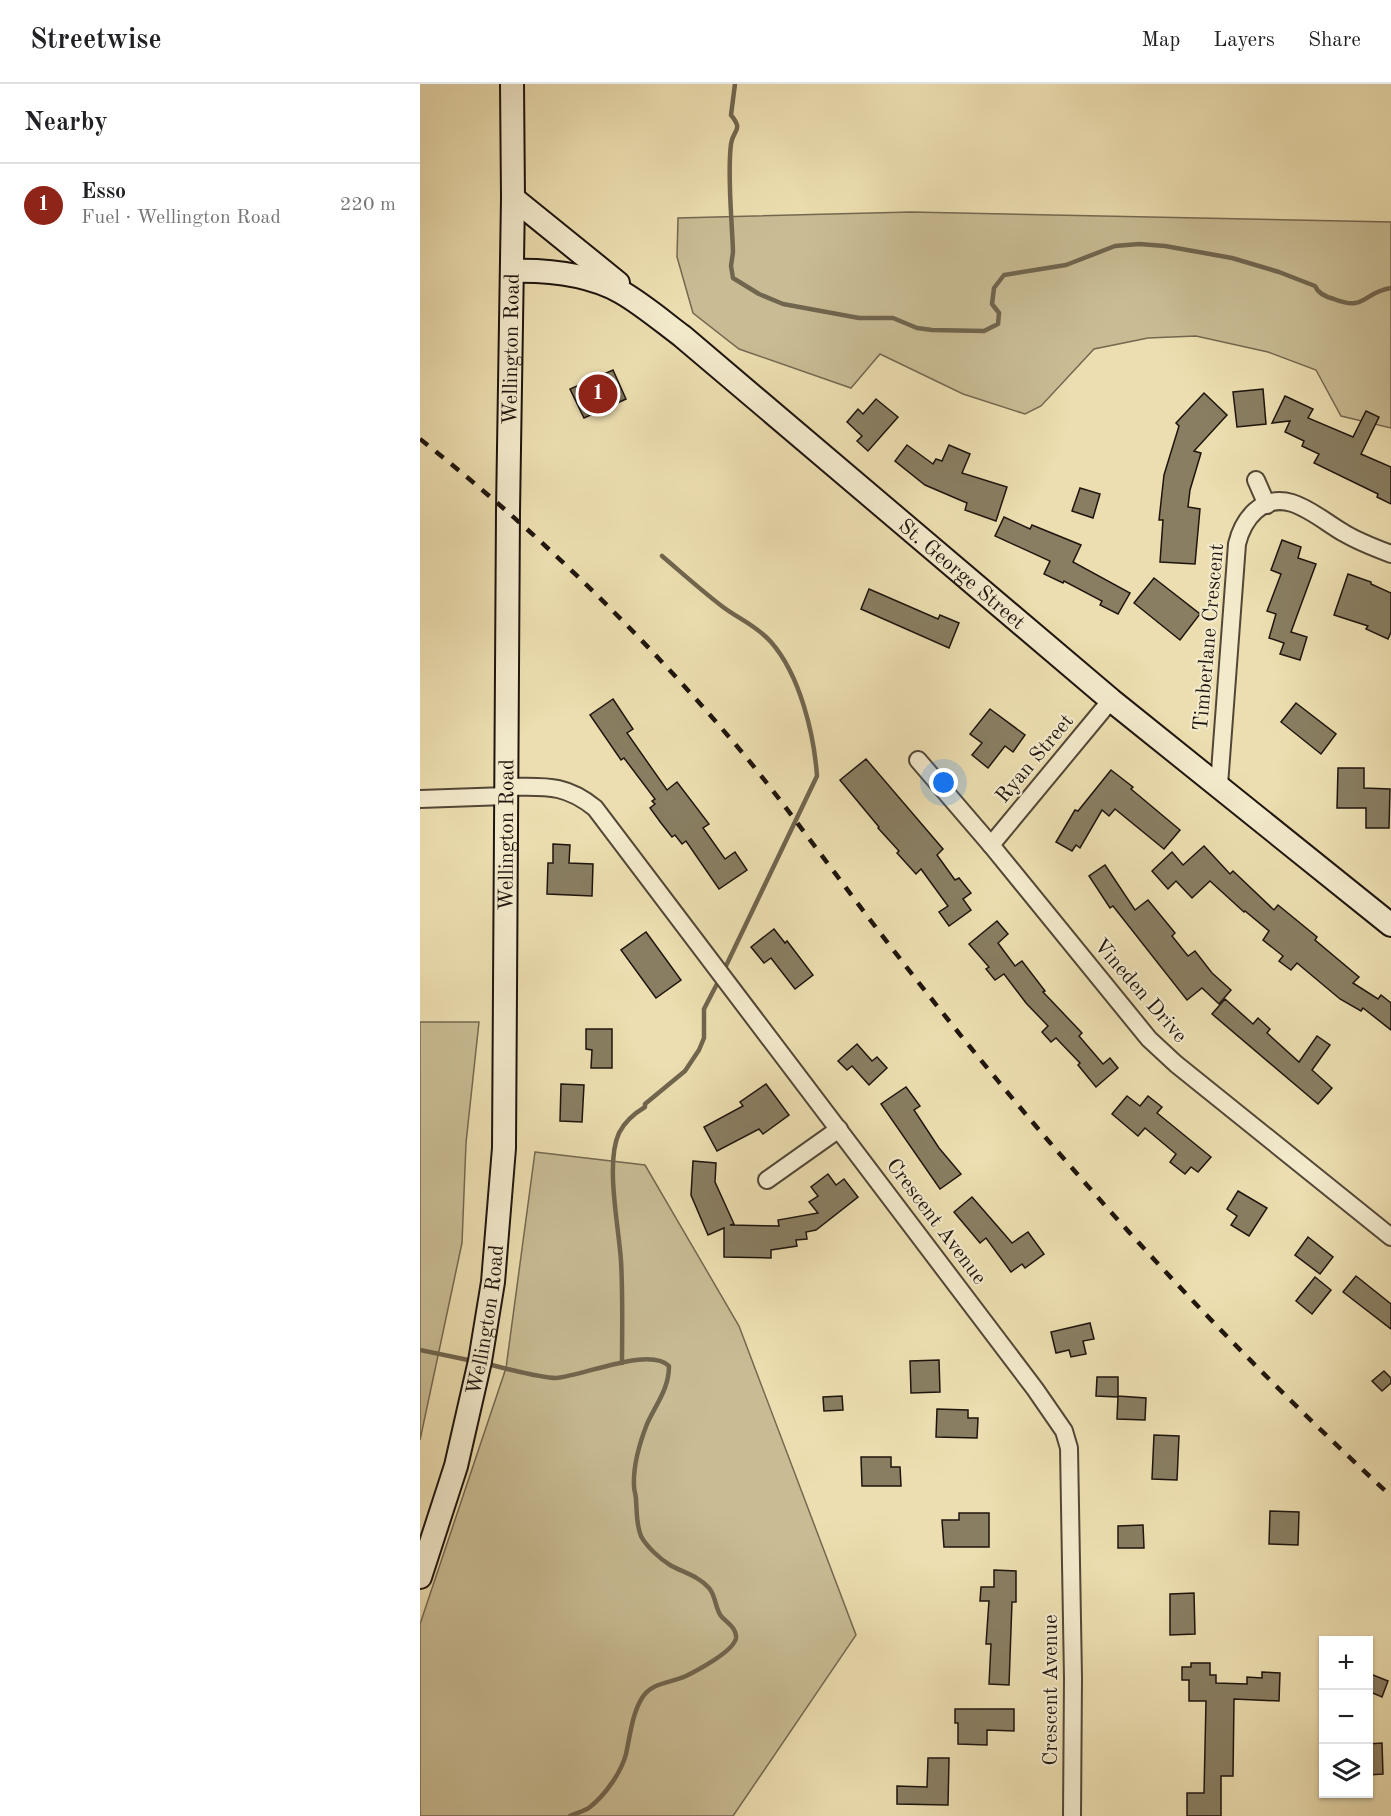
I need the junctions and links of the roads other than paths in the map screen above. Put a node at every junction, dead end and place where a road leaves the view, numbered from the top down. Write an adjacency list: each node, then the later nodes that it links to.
1 (512, 84): 2 (main road, Wellington Road)
2 (513, 198): 3 (main road, Wellington Road); 4 (main road)
3 (512, 271): 4 (main road, St. George Street); 11 (main road, Wellington Road)
4 (682, 336): 8 (main road, St. George Street)
5 (1256, 480): 6 (street)
6 (1267, 505): 7 (street); 10 (street, Timberlane Crescent)
7 (1391, 554)
8 (1112, 700): 10 (main road, St. George Street); 13 (street, Ryan Street)
9 (918, 760): 13 (street, Vineden Drive)
10 (1219, 785): 14 (main road, St. George Street)
11 (506, 792): 12 (street, Crescent Avenue); 15 (street, Crescent Avenue); 18 (main road, Wellington Road)
12 (420, 799)
13 (991, 845): 17 (street, Vineden Drive)
14 (1391, 925)
15 (838, 1129): 16 (street); 19 (street, Crescent Avenue)
16 (767, 1180)
17 (1391, 1237)
18 (420, 1577)
19 (1072, 1816)

